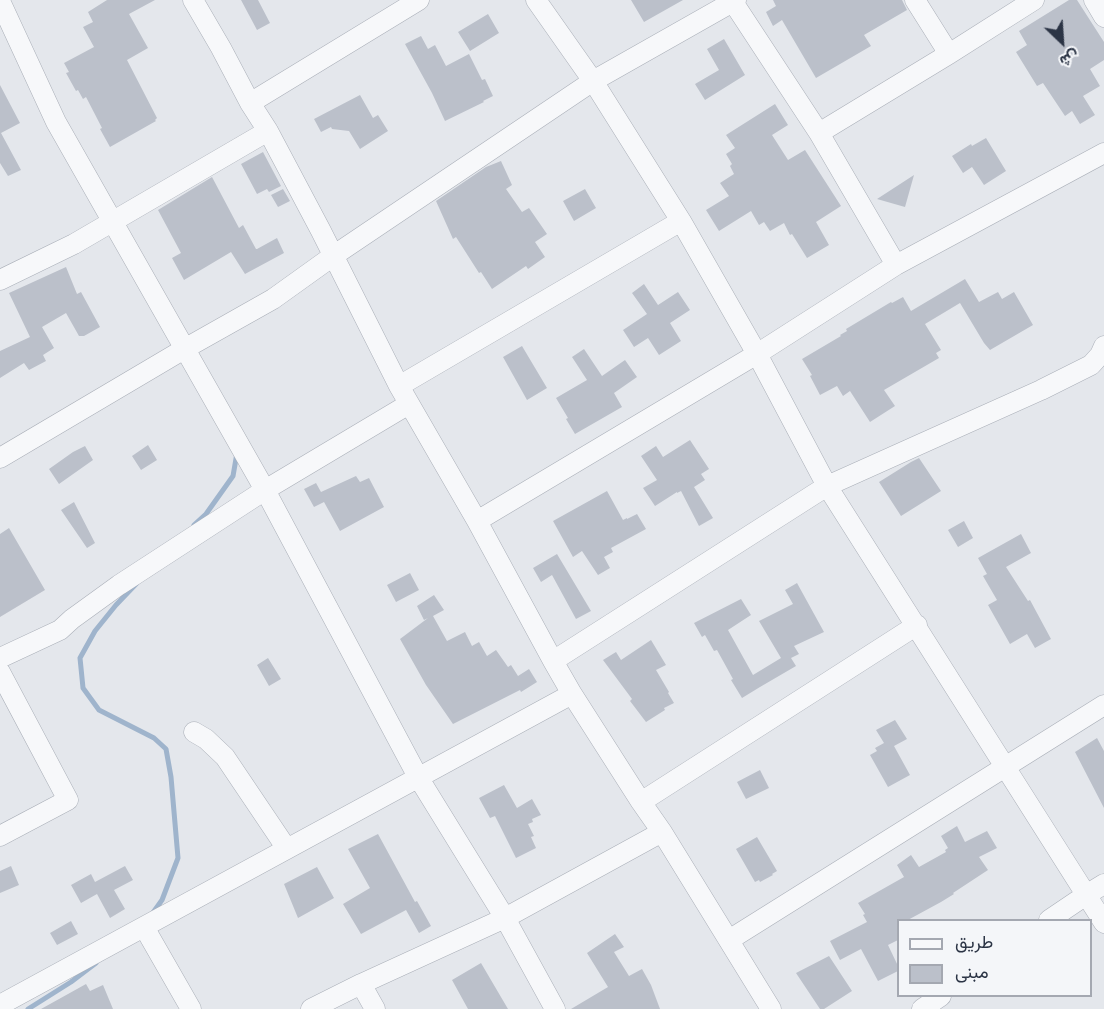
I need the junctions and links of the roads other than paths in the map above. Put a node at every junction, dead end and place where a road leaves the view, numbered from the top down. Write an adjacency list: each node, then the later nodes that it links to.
1 (193, 0): 12 (street)
2 (419, 0): 12 (street)
3 (536, 0): 11 (street)
4 (915, 0): 10 (street)
5 (1034, 0): 10 (street)
6 (1094, 0): 9 (street)
7 (0, 1): 17 (street)
8 (734, 1): 11 (street); 14 (street)
9 (1104, 17)
10 (950, 54): 14 (street)
11 (593, 81): 16 (street); 18 (street)
12 (250, 103): 13 (street)
13 (268, 130): 17 (street); 18 (street)
14 (819, 133): 19 (street)
15 (1104, 153): 19 (street)
16 (681, 221): 23 (street); 24 (street)
17 (112, 223): 20 (street); 22 (street)
18 (333, 256): 22 (street); 24 (street)
19 (896, 264): 23 (street)
20 (0, 280)
21 (1104, 346): 27 (street)
22 (186, 348): 26 (street); 28 (street)
23 (757, 354): 27 (street); 29 (street)
24 (399, 386): 25 (street)
25 (409, 404): 28 (street); 29 (street)
26 (0, 458)
27 (827, 486): 30 (street); 32 (street)
28 (265, 490): 31 (street); 38 (street)
29 (477, 521): 32 (street)
30 (916, 626): 37 (street); 39 (street)
31 (0, 658)
32 (553, 661): 34 (street)
33 (0, 672): 41 (street)
34 (572, 694): 38 (street); 39 (street)
35 (1104, 705): 37 (street)
36 (194, 732): 42 (street)
37 (1005, 768): 44 (street); 49 (street)
38 (418, 777): 42 (street); 45 (street)
39 (641, 802): 40 (street)
40 (663, 832): 45 (street); 49 (street)
41 (0, 836)
42 (287, 849): 48 (street)
43 (1104, 884): 44 (street)
44 (1086, 895): 46 (street); 47 (street)
45 (505, 918): 50 (street); 56 (street)
46 (1052, 919)
47 (1104, 923)
48 (144, 927): 52 (street); 53 (street)
49 (729, 940): 57 (street)
50 (361, 984): 54 (street); 55 (street)
51 (940, 997): 58 (street)
52 (4, 1001)
53 (190, 1009)
54 (311, 1009)
55 (375, 1009)
56 (555, 1009)
57 (771, 1009)
58 (922, 1009)

